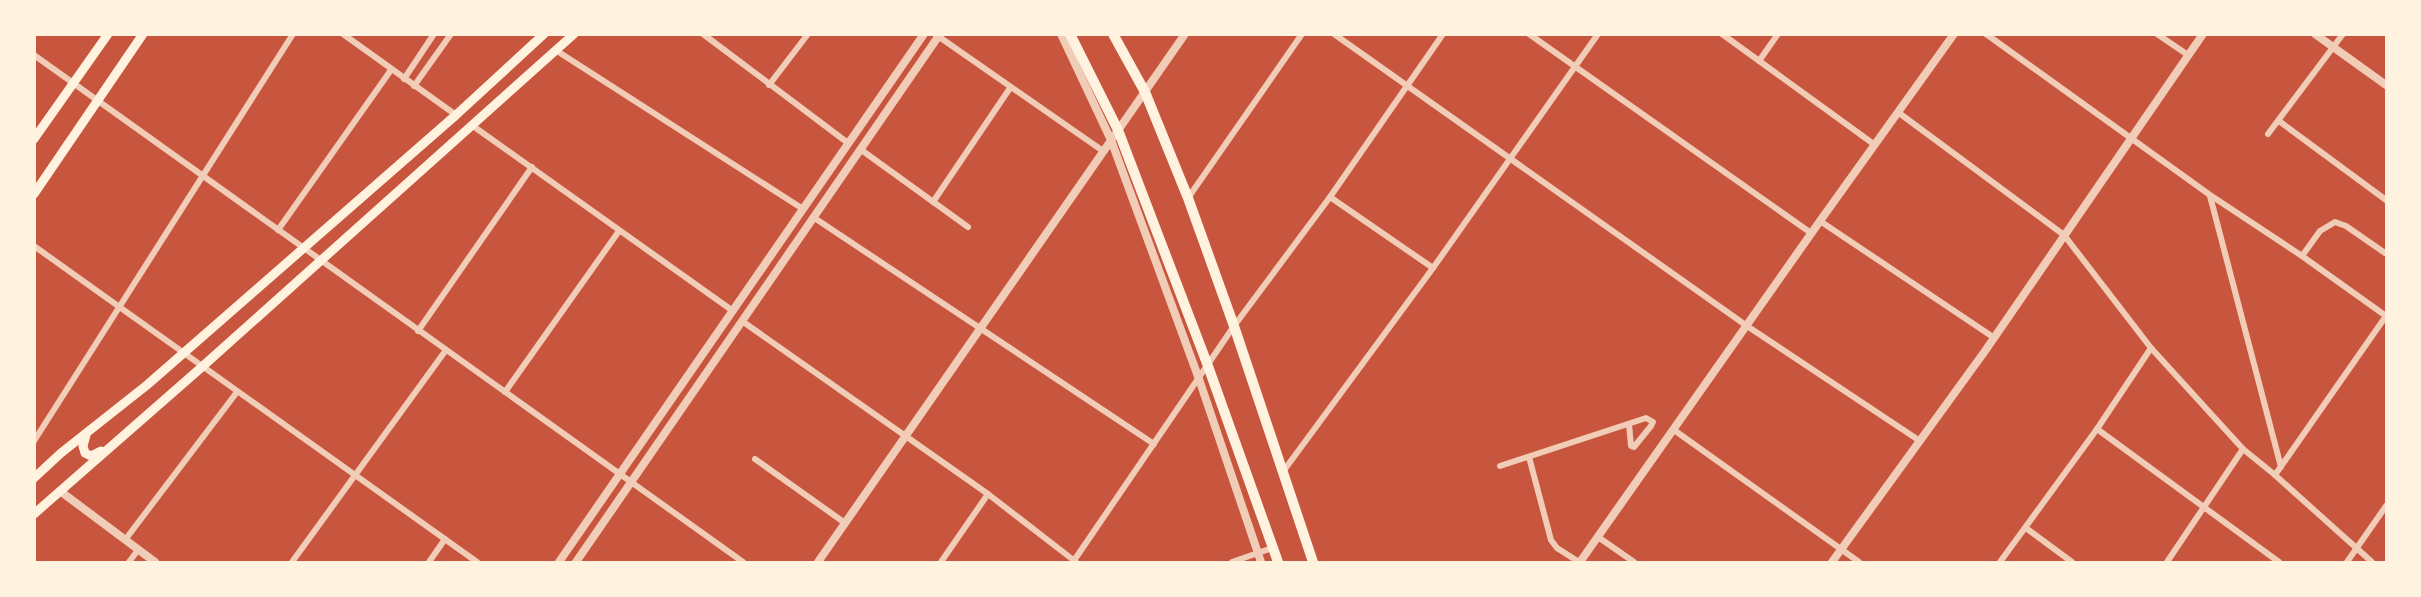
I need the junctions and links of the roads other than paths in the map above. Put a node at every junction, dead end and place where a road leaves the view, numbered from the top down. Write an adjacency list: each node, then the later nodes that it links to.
1 (108, 34): 40 (main road)
2 (142, 34): 47 (main road)
3 (293, 34): 63 (street)
4 (343, 34): 36 (street)
5 (434, 34): 39 (street)
6 (451, 34): 43 (street)
7 (544, 34): 49 (main road)
8 (574, 34): 31 (main road)
9 (703, 34): 41 (street)
10 (808, 34): 41 (street)
11 (924, 34): 37 (street)
12 (1061, 34): 56 (street)
13 (1070, 34): 52 (highway)
14 (1113, 34): 46 (highway)
15 (1185, 34): 46 (street)
16 (1302, 34): 67 (street)
17 (1334, 34): 44 (street)
18 (1443, 34): 44 (street)
19 (1529, 34): 35 (street)
20 (1598, 34): 35 (street)
21 (1722, 34): 34 (street)
22 (1778, 34): 34 (street)
23 (1954, 34): 48 (street)
24 (1986, 34): 55 (street)
25 (2157, 34): 33 (street)
26 (2203, 34): 33 (street)
27 (2315, 34): 30 (street)
28 (2343, 34): 30 (street)
29 (938, 35): 38 (street); 45 (street)
30 (2334, 48): 42 (street); 50 (street)
31 (557, 51): 51 (main road); 70 (street)
32 (34, 55): 40 (street)
33 (2188, 56): 55 (street)
34 (1759, 60): 58 (street)
35 (1575, 67): 61 (street); 76 (street)
36 (391, 70): 39 (street); 74 (street)
37 (898, 72): 38 (street); 57 (street)
38 (909, 78): 59 (street)
39 (404, 79): 43 (street)
40 (74, 83): 47 (street); 54 (main road)
41 (770, 85): 57 (street)
42 (2386, 85)
43 (414, 86): 49 (street)
44 (1407, 86): 61 (street); 66 (street)
45 (1010, 88): 60 (street); 69 (street)
46 (1145, 92): 52 (street); 67 (highway)
47 (98, 101): 63 (street); 64 (main road)
48 (1899, 113): 58 (street); 77 (street)
49 (456, 115): 79 (main road)
50 (2279, 121): 53 (street); 68 (street)
51 (473, 126): 62 (street); 82 (main road)
52 (1118, 130): 56 (street); 97 (highway)
53 (2268, 134)
54 (34, 139)
55 (2131, 139): 65 (street); 77 (street)
56 (1111, 140): 60 (street); 100 (street)
57 (848, 143): 70 (street)
58 (1875, 145): 72 (street)
59 (860, 149): 69 (street); 71 (street)
60 (1102, 152): 90 (street)
61 (1509, 160): 83 (street); 89 (street)
62 (532, 168): 75 (street); 91 (street)
63 (204, 177): 74 (street); 84 (street)
64 (34, 194)
65 (2210, 195): 81 (street); 116 (street)
66 (1330, 197): 83 (street); 88 (street)
67 (1188, 198): 88 (highway)
68 (2386, 200)
69 (933, 202): 73 (street)
70 (803, 209): 85 (street)
71 (813, 217): 87 (street); 90 (street)
72 (1820, 221): 76 (street); 92 (street)
73 (968, 227)
74 (278, 230): 79 (street)
75 (619, 231): 85 (street); 102 (street)
76 (1811, 233): 89 (street)
77 (2064, 235): 92 (street); 93 (street)
78 (34, 246): 84 (street)
79 (303, 248): 82 (street); 95 (main road)
80 (2385, 253): 81 (street)
81 (2302, 256): 86 (street)
82 (322, 261): 91 (street); 96 (main road)
83 (1433, 268): 117 (street)
84 (121, 307): 95 (street); 109 (street)
85 (733, 311): 98 (street)
86 (2386, 316): 116 (street)
87 (742, 321): 99 (street); 107 (street)
88 (1234, 326): 97 (street); 117 (highway)
89 (1747, 326): 105 (street); 110 (street)
90 (982, 329): 107 (street); 111 (street)
91 (418, 331): 94 (street)
92 (1993, 337): 110 (street)
93 (2151, 348): 104 (street); 112 (street)
94 (446, 350): 102 (street); 118 (street)
95 (184, 352): 96 (street); 106 (main road)
96 (203, 366): 101 (street); 108 (main road)
97 (1208, 366): 100 (street); 133 (highway)
98 (693, 370): 99 (street); 119 (street)
99 (703, 378): 122 (street)
100 (1199, 379): 111 (street); 137 (street)
101 (237, 392): 118 (street); 132 (street)
102 (505, 392): 119 (street)
103 (1629, 424): 103 (street); 113 (street)
104 (2097, 429): 126 (street); 129 (street)
105 (1674, 430): 130 (street); 134 (street)
106 (88, 432): 108 (main road); 121 (main road)
107 (907, 438): 124 (street); 128 (street)
108 (118, 440): 123 (main road)
109 (34, 441)
110 (1920, 441): 134 (street)
111 (1154, 444): 148 (street)
112 (2243, 449): 120 (street); 126 (street)
113 (1529, 458): 115 (street); 153 (street)
114 (755, 459): 128 (street)
115 (1500, 466)
116 (2281, 467): 120 (street)
117 (1282, 473): 152 (highway)
118 (356, 474): 131 (street); 140 (street)
119 (619, 475): 122 (street); 143 (street)
120 (2275, 475): 135 (street)
121 (34, 478)
122 (630, 483): 144 (street); 145 (street)
123 (60, 491): 127 (main road); 132 (street)
124 (988, 494): 147 (street); 148 (street)
125 (2386, 506): 135 (street)
126 (2204, 507): 159 (street); 160 (street)
127 (34, 514)
128 (845, 523): 146 (street)
129 (2026, 528): 157 (street); 158 (street)
130 (1598, 537): 153 (street); 154 (street)
131 (445, 539): 141 (street); 142 (street)
132 (125, 540): 136 (street)
133 (1272, 548): 137 (street); 151 (highway)
134 (1841, 549): 155 (street); 156 (street)
135 (2357, 549): 161 (street); 162 (street)
136 (138, 550): 138 (street); 139 (street)
137 (1258, 554): 149 (street); 150 (street)
138 (129, 562)
139 (155, 562)
140 (292, 562)
141 (429, 562)
142 (477, 562)
143 (559, 562)
144 (576, 562)
145 (743, 562)
146 (818, 562)
147 (941, 562)
148 (1074, 562)
149 (1232, 562)
150 (1261, 562)
151 (1278, 562)
152 (1313, 562)
153 (1580, 562)
154 (1634, 562)
155 (1832, 562)
156 (1859, 562)
157 (2000, 562)
158 (2072, 562)
159 (2167, 562)
160 (2279, 562)
161 (2347, 562)
162 (2372, 562)

